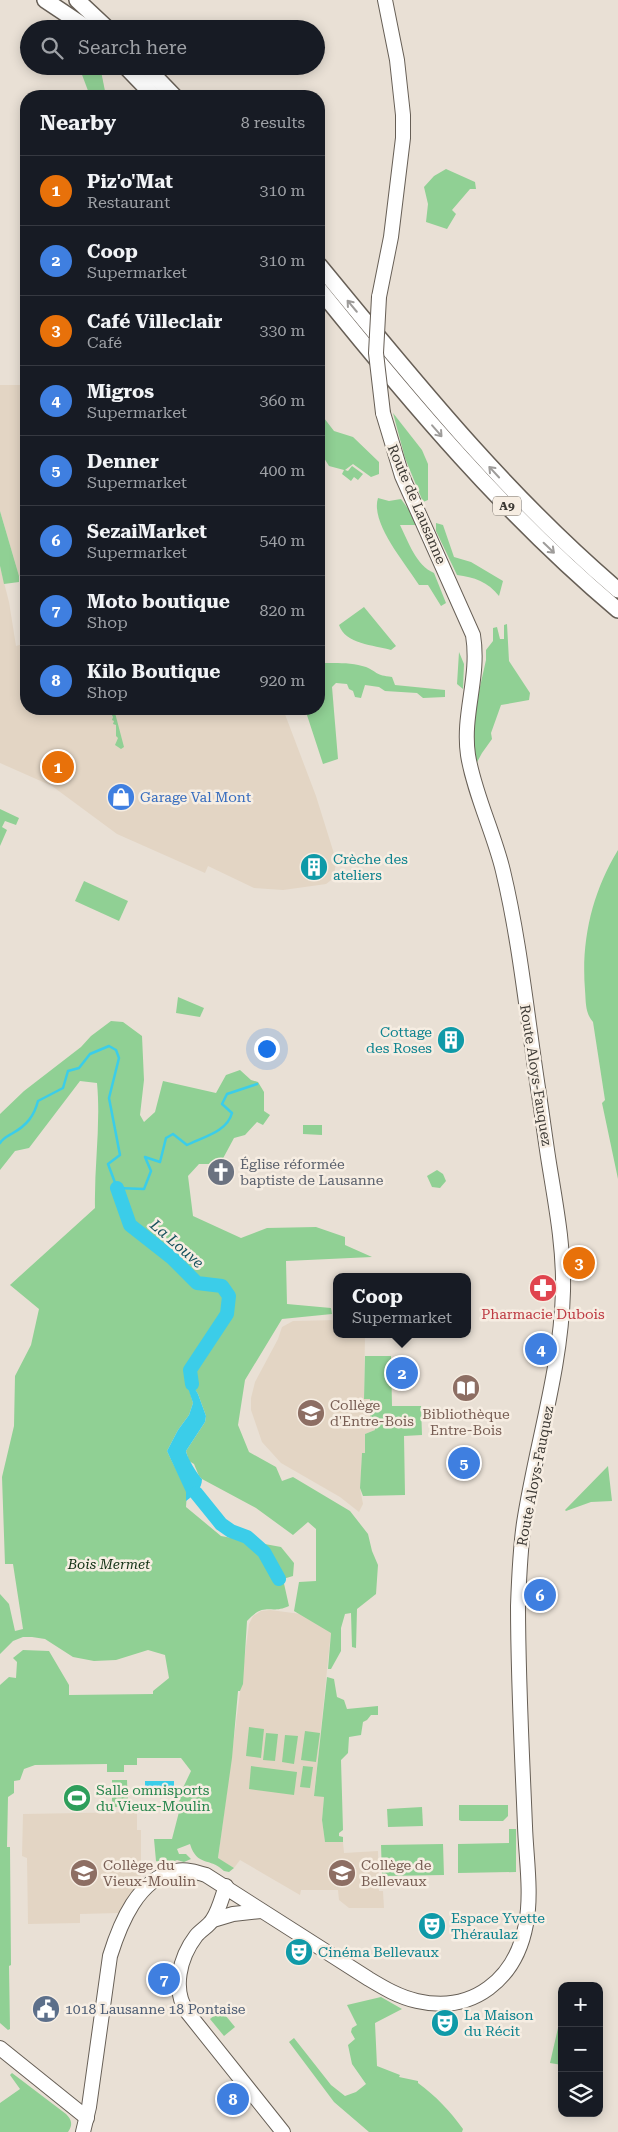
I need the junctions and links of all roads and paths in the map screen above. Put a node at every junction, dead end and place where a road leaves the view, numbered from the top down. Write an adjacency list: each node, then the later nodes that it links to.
1 (45, 0): 5 (highway)
2 (56, 0): 6 (highway)
3 (77, 0): 7 (highway)
4 (384, 0): 16 (main road, Route de Lausanne, bridge)
5 (74, 20)
6 (77, 20)
7 (98, 20)
8 (134, 75): 10 (highway)
9 (154, 75): 11 (highway)
10 (148, 90)
11 (168, 90)
12 (325, 272): 14 (highway, A9, one-way to 12)
13 (325, 296): 15 (highway, A9, one-way to 15)
14 (618, 590)
15 (618, 610)
16 (489, 823): 18 (main road, Route Aloys-Fauquez)
17 (226, 1886): 18 (main road, Route Aloys-Fauquez); 19 (main road); 21 (main road, Route Aloys-Fauquez)
18 (261, 1911): 19 (main road)
19 (213, 1920): 25 (main road)
20 (0, 2048): 22 (main road)
21 (91, 2089): 22 (main road); 23 (main road, Route Aloys-Fauquez)
22 (65, 2101): 23 (main road)
23 (87, 2118): 24 (main road, Route Aloys-Fauquez)
24 (83, 2132)
25 (283, 2132)

